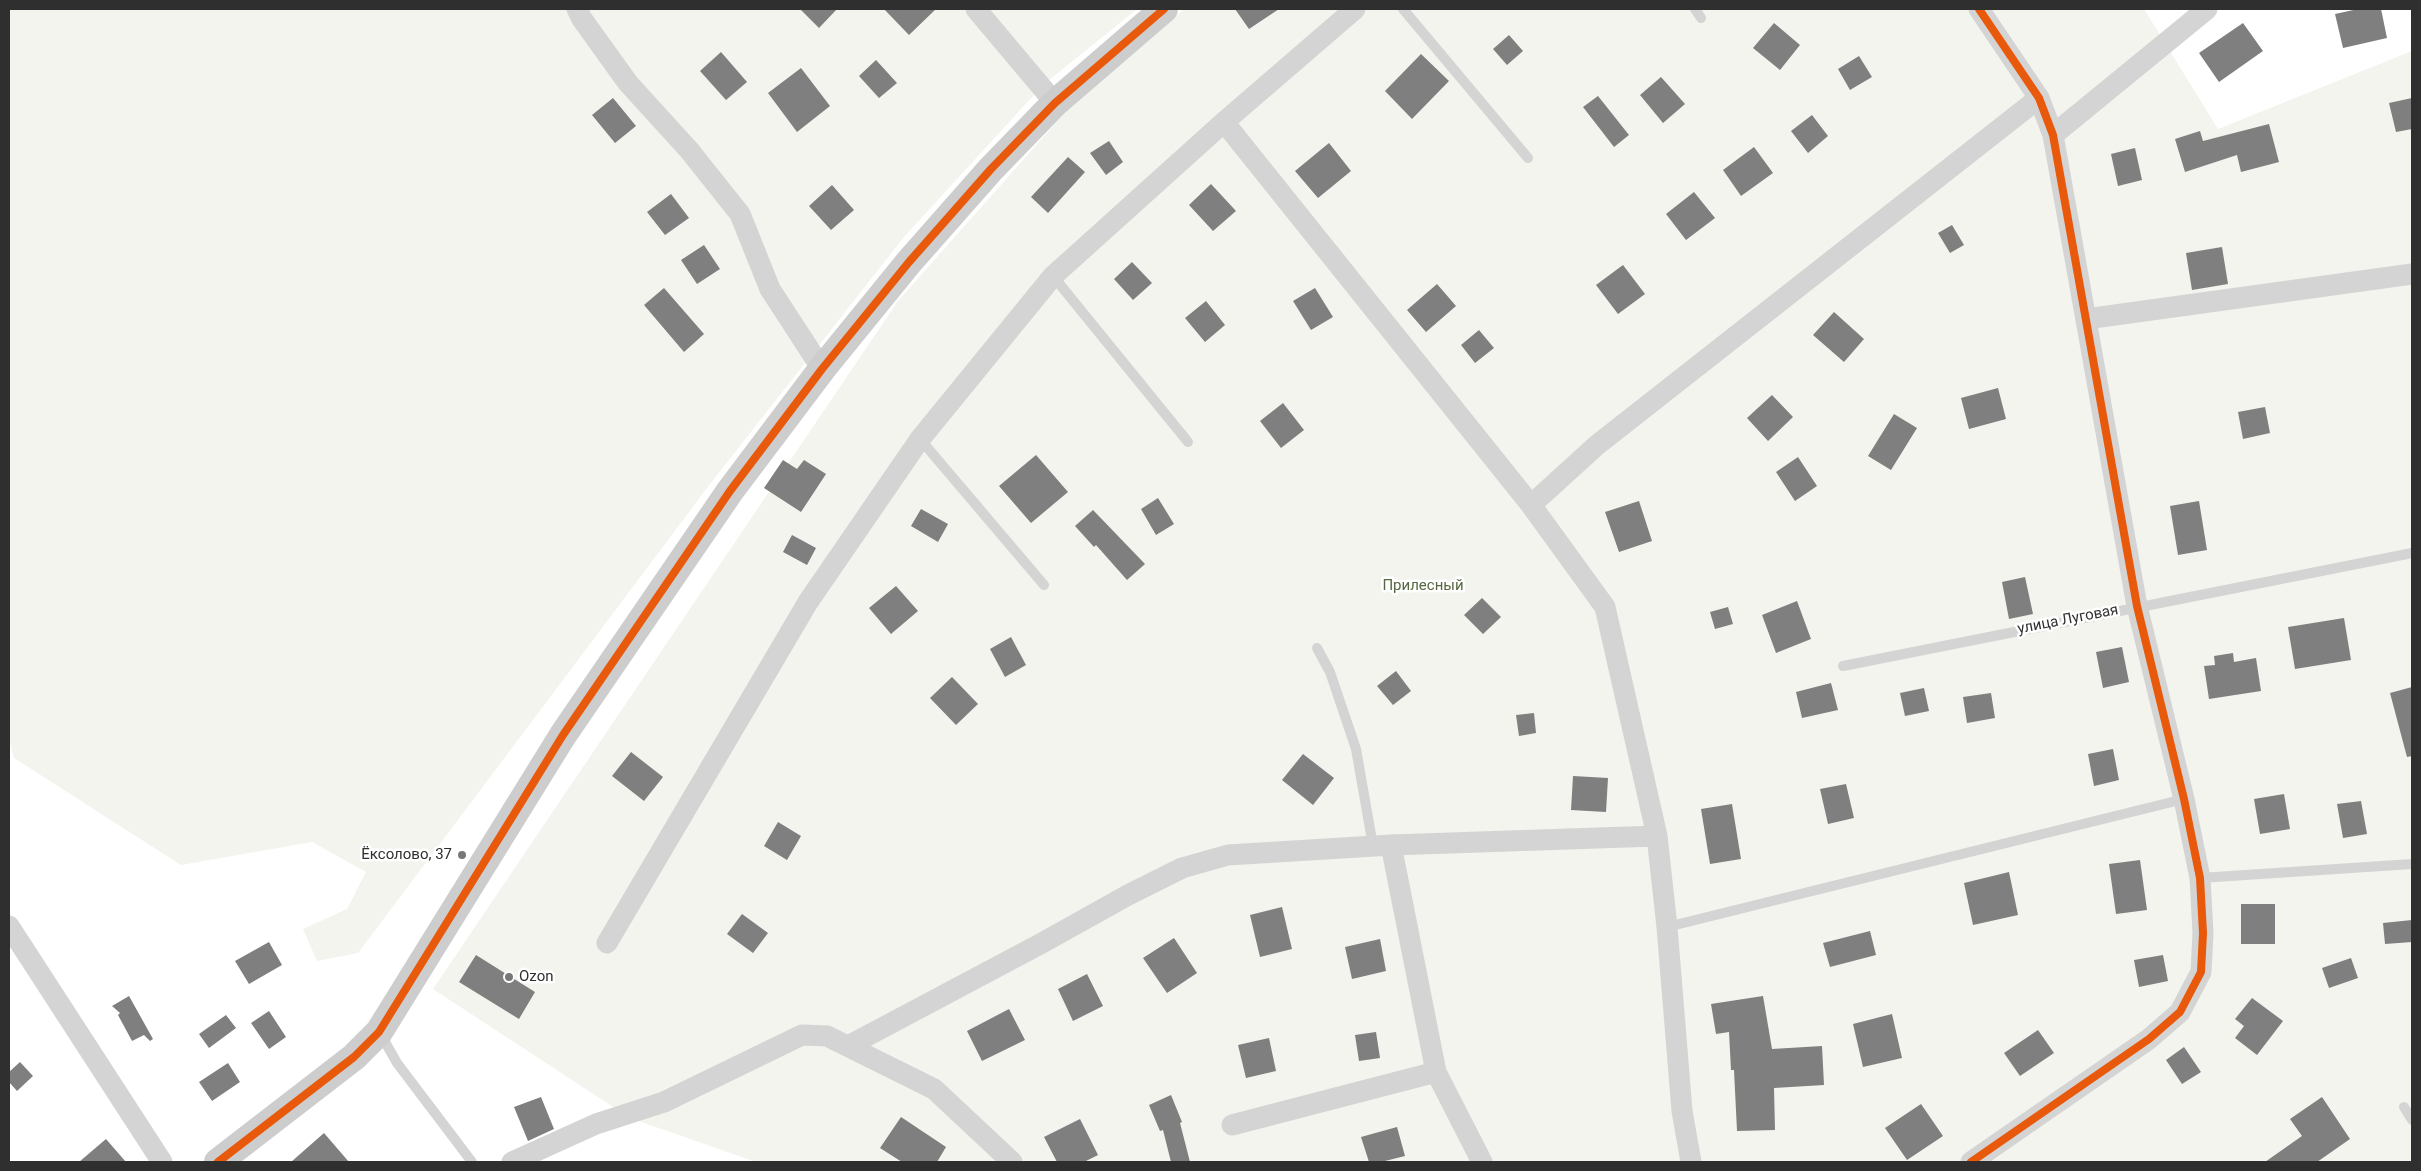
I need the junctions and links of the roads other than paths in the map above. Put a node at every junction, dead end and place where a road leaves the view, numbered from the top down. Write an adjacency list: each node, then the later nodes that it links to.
1 (577, 9): 18 (street)
2 (976, 9): 11 (street)
3 (1164, 9): 11 (street)
4 (1355, 9): 12 (street)
5 (1403, 9): 14 (lane)
6 (1695, 9): 9 (lane)
7 (1980, 9): 10 (street)
8 (2207, 9): 13 (street)
9 (1701, 18)
10 (2038, 98): 13 (street); 21 (street)
11 (1055, 103): 18 (street)
12 (1224, 122): 16 (street); 21 (street)
13 (2053, 135): 17 (street)
14 (1528, 158)
15 (2412, 274): 17 (street)
16 (1052, 276): 19 (street); 20 (lane)
17 (2086, 319): 24 (street)
18 (822, 369): 35 (street)
19 (920, 439): 23 (lane); 34 (street)
20 (1188, 442)
21 (1531, 505): 28 (street)
22 (2412, 553): 24 (lane, улица Луговая)
23 (1044, 585)
24 (2137, 606): 26 (lane, улица Луговая); 27 (street)
25 (1317, 648): 29 (lane)
26 (1843, 666)
27 (2184, 799): 31 (street); 33 (lane)
28 (1657, 836): 29 (street); 33 (street)
29 (1382, 846): 36 (street); 37 (street)
30 (2412, 864): 31 (lane)
31 (2200, 878): 48 (street)
32 (9, 926): 41 (street)
33 (1667, 927): 47 (street)
34 (608, 943)
35 (379, 1032): 42 (street); 43 (lane)
36 (850, 1045): 44 (street); 45 (street)
37 (1436, 1072): 40 (street); 46 (street)
38 (2404, 1107): 39 (lane)
39 (2412, 1120)
40 (1232, 1125)
41 (162, 1162)
42 (218, 1162)
43 (472, 1162)
44 (512, 1162)
45 (1012, 1162)
46 (1482, 1162)
47 (1691, 1162)
48 (1971, 1162)

